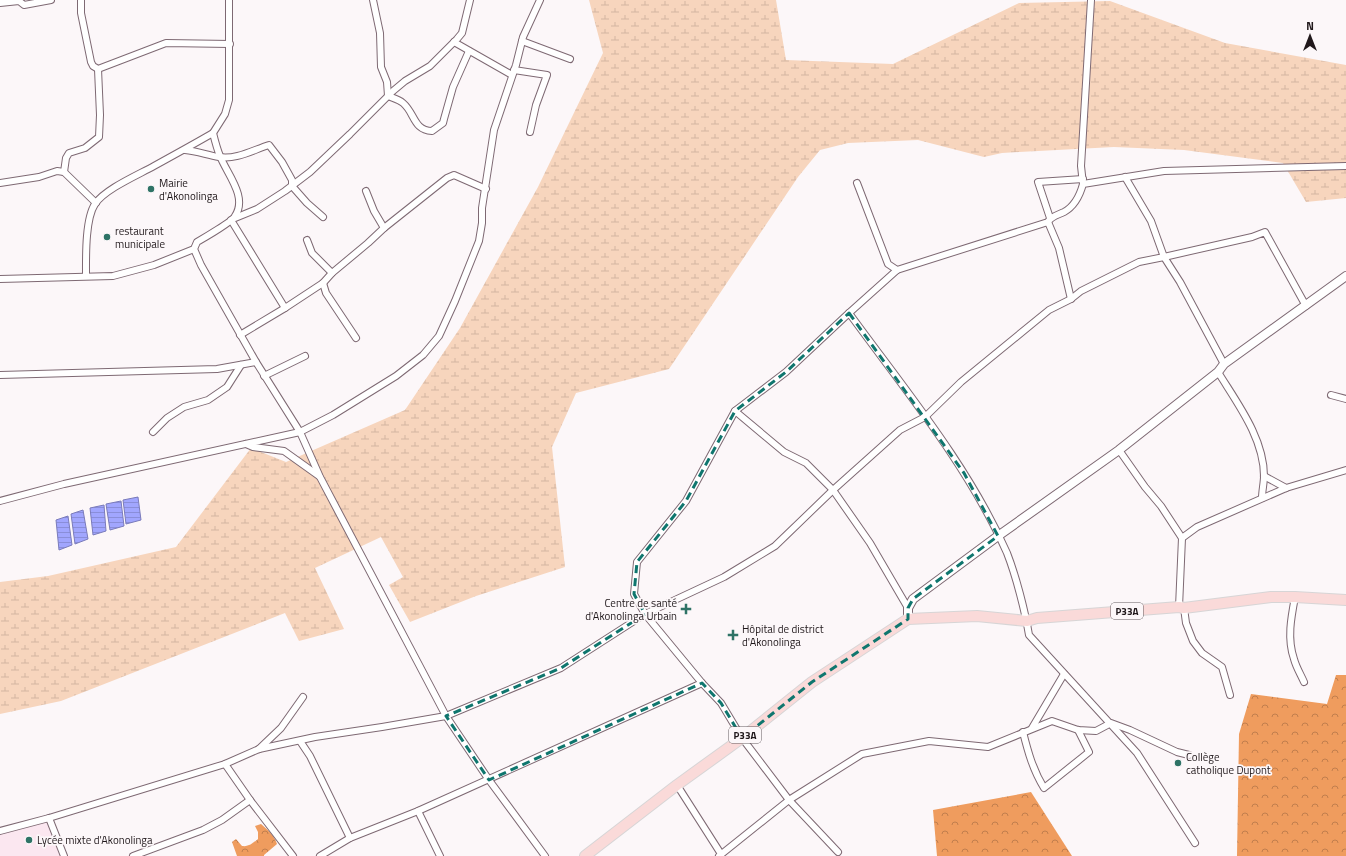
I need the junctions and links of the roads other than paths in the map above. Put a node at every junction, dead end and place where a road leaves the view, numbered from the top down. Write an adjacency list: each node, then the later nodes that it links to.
1 (51, 0): 8 (street)
2 (229, 0): 11 (street)
3 (373, 0): 16 (street)
4 (470, 0): 10 (street)
5 (540, 0): 9 (street)
6 (1091, 0): 24 (street)
7 (80, 1): 14 (street)
8 (0, 4)
9 (522, 41): 13 (street); 15 (street)
10 (454, 42): 12 (street); 16 (street)
11 (230, 44): 14 (street); 18 (street)
12 (469, 51): 15 (street); 16 (street)
13 (570, 59)
14 (98, 68): 22 (street)
15 (513, 73): 17 (street); 28 (street)
16 (388, 96): 27 (street)
17 (530, 132)
18 (213, 133): 19 (street); 20 (street)
19 (184, 150): 20 (street); 30 (street)
20 (220, 157): 27 (street); 32 (street)
21 (1346, 166): 23 (street)
22 (64, 172): 26 (street); 30 (street)
23 (1125, 177): 24 (street); 37 (street)
24 (1083, 181): 33 (street); 33 (street)
25 (856, 183): 38 (street)
26 (0, 184)
27 (292, 186): 31 (street); 32 (street)
28 (486, 189): 34 (street); 62 (street)
29 (366, 192): 34 (street)
30 (96, 203): 40 (street)
31 (323, 217)
32 (233, 219): 36 (street); 46 (street)
33 (1049, 220): 38 (street); 44 (street)
34 (384, 228): 39 (street)
35 (307, 240): 39 (street)
36 (194, 249): 40 (street); 48 (street)
37 (1164, 258): 44 (street); 45 (street); 52 (street)
38 (897, 270): 47 (street)
39 (332, 273): 43 (street)
40 (86, 276): 42 (street)
41 (1346, 276): 45 (street)
42 (0, 279)
43 (323, 282): 46 (street); 49 (street)
44 (1071, 299): 60 (street)
45 (1306, 306): 52 (street)
46 (285, 308): 48 (street)
47 (849, 313): 59 (street); 60 (street)
48 (240, 335): 51 (street)
49 (356, 338)
50 (305, 356): 56 (street)
51 (256, 362): 53 (street); 56 (street)
52 (1224, 364): 54 (street)
53 (241, 365): 55 (street); 61 (street)
54 (1218, 372): 64 (street); 66 (street)
55 (0, 375)
56 (264, 376): 62 (street)
57 (1331, 395): 58 (street)
58 (1346, 399)
59 (735, 411): 69 (street); 78 (street)
60 (925, 417): 69 (street); 72 (street)
61 (154, 432)
62 (300, 432): 63 (street); 67 (street)
63 (246, 444): 67 (street); 71 (street)
64 (1118, 450): 72 (street); 73 (street)
65 (1346, 470): 68 (street)
66 (1264, 476): 68 (street); 70 (street)
67 (320, 477): 86 (street)
68 (1286, 488): 70 (street)
69 (833, 490): 76 (street); 78 (street)
70 (1262, 498): 73 (street)
71 (0, 501)
72 (998, 536): 76 (street); 80 (street)
73 (1182, 538): 77 (street)
74 (1295, 597): 75 (main road, P33A); 77 (main road, P33A); 82 (street)
75 (1346, 600)
76 (908, 608): 79 (street)
77 (1181, 608): 80 (main road, P33A); 84 (street)
78 (645, 614): 83 (street); 86 (street)
79 (908, 619): 80 (main road, P33A); 91 (main road, P33A)
80 (1027, 621): 81 (street)
81 (1064, 674): 87 (street); 88 (street)
82 (1304, 682)
83 (702, 683): 91 (street); 96 (street)
84 (1230, 695)
85 (304, 697): 93 (street)
86 (446, 716): 92 (street); 96 (street)
87 (1110, 722): 89 (street); 94 (street); 104 (street)
88 (1032, 728): 89 (street); 90 (street)
89 (1078, 730): 90 (street)
90 (1023, 732): 99 (street)
91 (742, 738): 97 (main road, P33A); 99 (street)
92 (300, 741): 93 (street); 103 (street)
93 (259, 749): 95 (street)
94 (1189, 755)
95 (225, 764): 98 (street); 101 (street)
96 (489, 780): 100 (street); 112 (street)
97 (677, 785): 106 (street); 113 (main road, P33A)
98 (250, 800): 108 (street); 109 (street)
99 (789, 800): 105 (street); 106 (street)
100 (418, 811): 103 (street); 111 (street)
101 (49, 818): 102 (street); 107 (street)
102 (0, 831)
103 (350, 838): 110 (street)
104 (1195, 843)
105 (838, 852)
106 (723, 854)
107 (64, 856)
108 (133, 856)
109 (292, 856)
110 (320, 856)
111 (440, 856)
112 (545, 856)
113 (585, 856)

